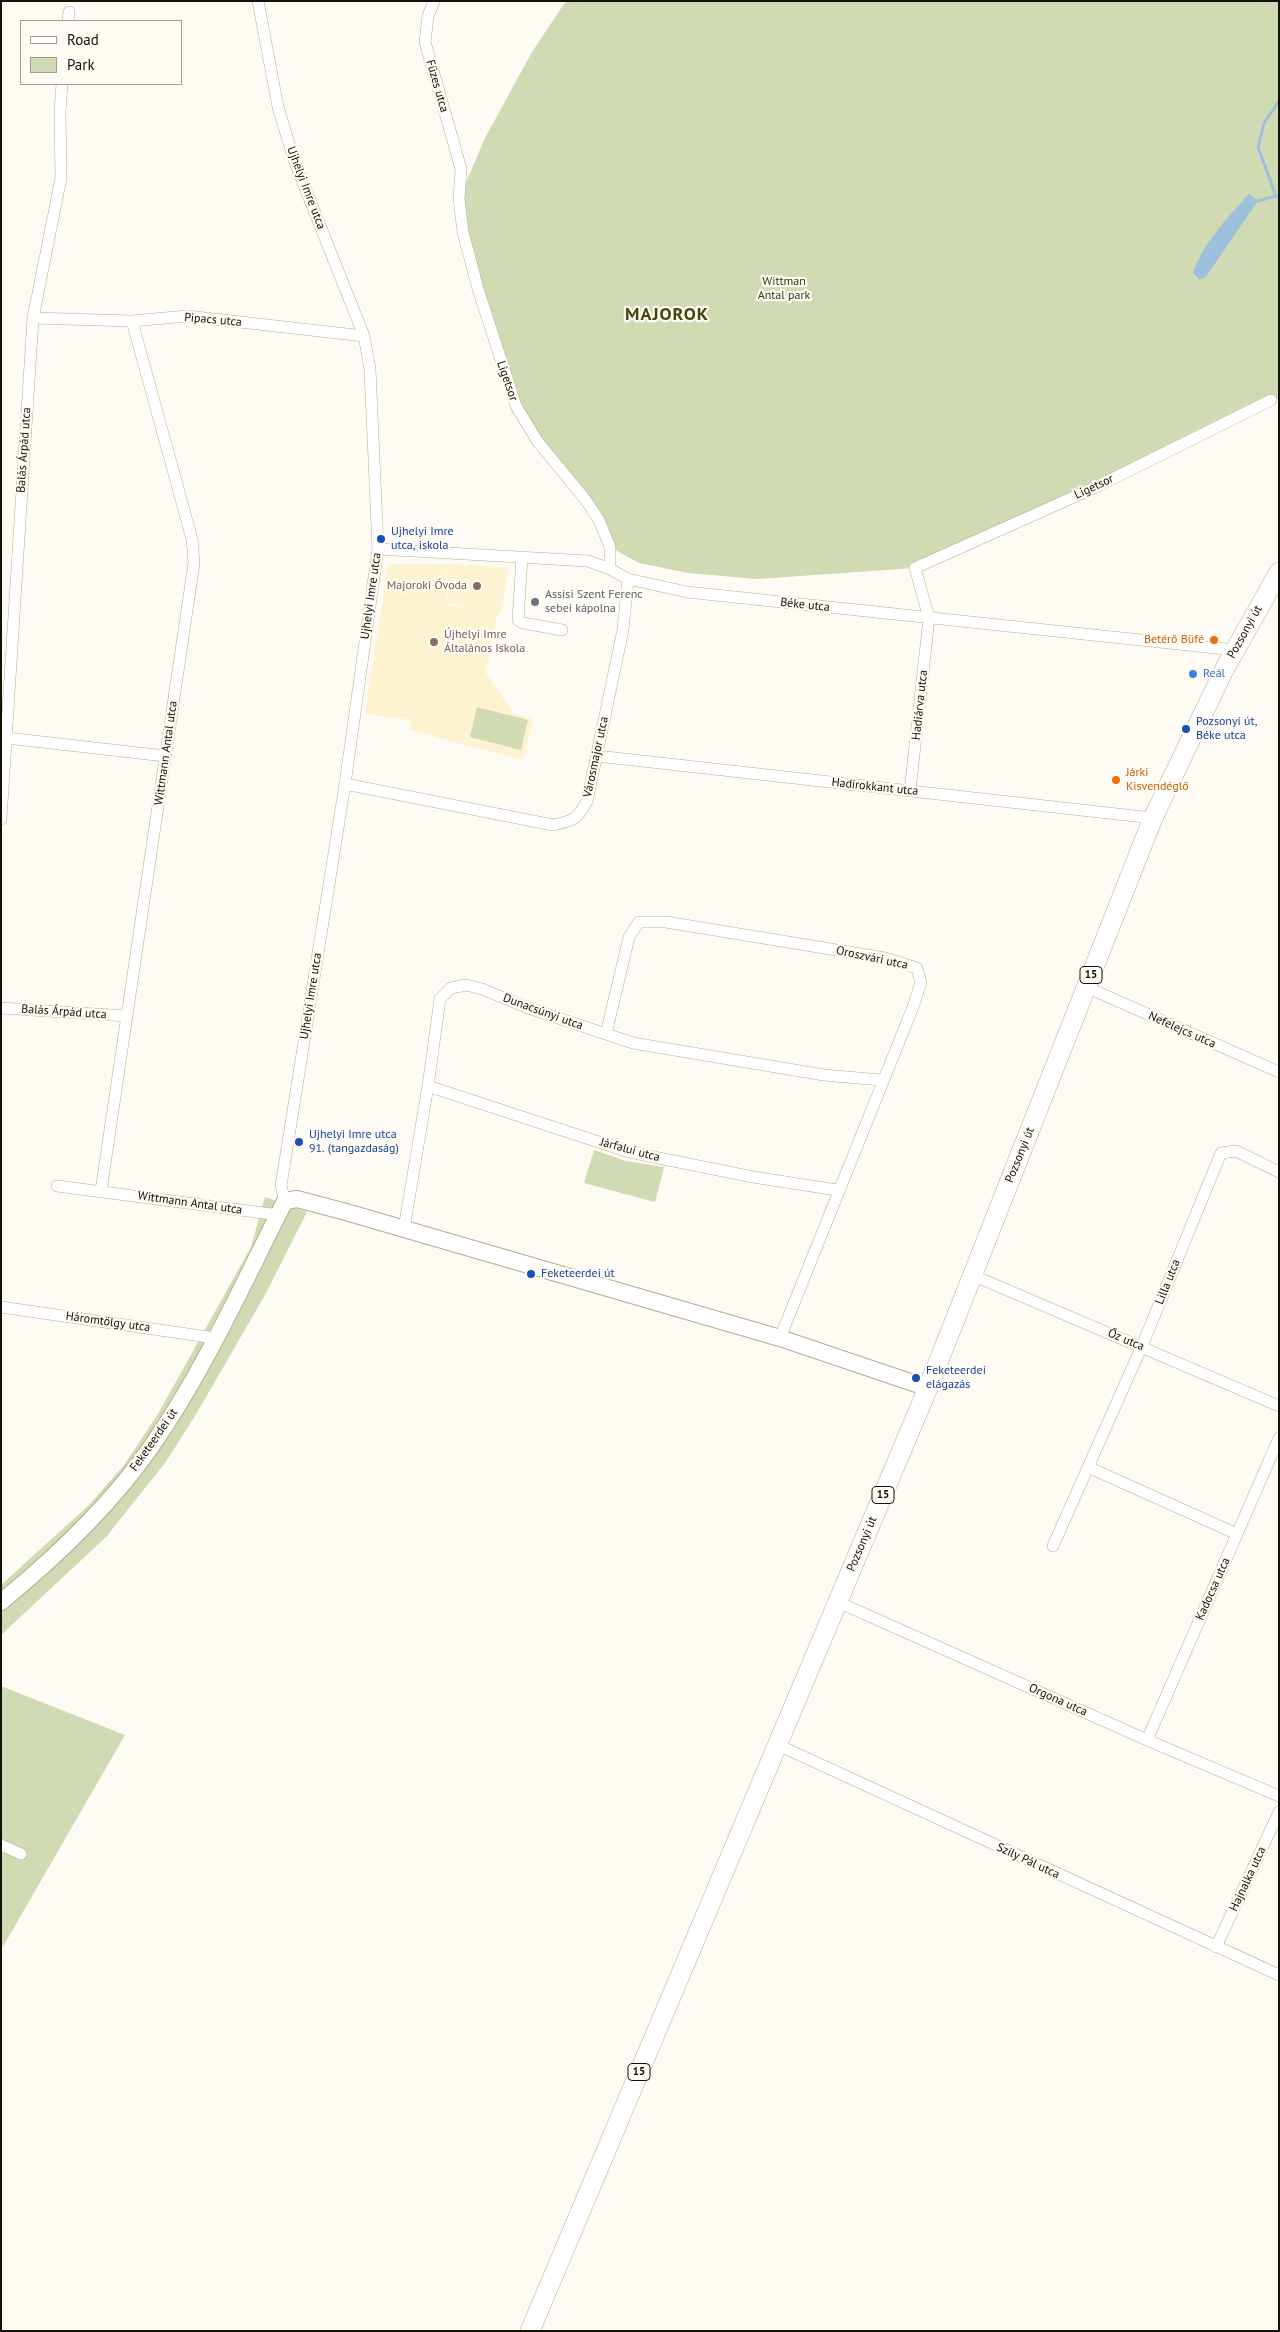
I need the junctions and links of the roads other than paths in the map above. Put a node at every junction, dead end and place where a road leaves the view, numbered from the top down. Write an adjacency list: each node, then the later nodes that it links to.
1 (258, 1): 7 (street, Ujhelyi Imre utca)
2 (434, 1): 4 (street, Füzes utca)
3 (62, 85): 5 (street, Balás Árpád utca)
4 (461, 169): 11 (street, Ligetsor)
5 (33, 318): 6 (street, Pipacs utca); 17 (street, Balás Árpád utca)
6 (132, 321): 7 (street, Pipacs utca); 18 (street, Wittmann Antal utca)
7 (364, 336): 9 (street, Ujhelyi Imre utca)
8 (1271, 400): 14 (street, Ligetsor)
9 (378, 549): 10 (street, Béke utca); 20 (street, Ujhelyi Imre utca)
10 (522, 557): 11 (street, Béke utca); 15 (street)
11 (610, 569): 13 (street, Béke utca)
12 (1279, 572): 16 (main road, Pozsonyi út / 15)
13 (628, 579): 14 (street, Béke utca); 19 (street, Városmajor utca)
14 (929, 618): 16 (street, Béke utca); 21 (street, Hadiárva utca)
15 (562, 630)
16 (1236, 650): 22 (main road, Pozsonyi út / 15)
17 (6, 738): 18 (street); 23 (street, Balás Árpád utca)
18 (166, 756): 26 (street, Wittmann Antal utca)
19 (597, 756): 20 (street, Városmajor utca); 21 (street, Hadirokkant utca)
20 (345, 784): 35 (street, Ujhelyi Imre utca)
21 (910, 791): 22 (street, Hadirokkant utca)
22 (1153, 818): 24 (main road, Pozsonyi út / 15)
23 (1, 819)
24 (1086, 987): 28 (street, Nefelejcs utca); 37 (main road, Pozsonyi út / 15)
25 (1, 1008): 26 (street, Balás Árpád utca)
26 (127, 1016): 34 (street, Wittmann Antal utca)
27 (606, 1034): 29 (street, Dunacsúnyi utca); 29 (street, Oroszvári utca); 30 (street, Dunacsúnyi utca)
28 (1279, 1072)
29 (881, 1080): 33 (street, Oroszvári utca)
30 (428, 1086): 33 (street, Járfalui utca); 36 (street, Dunacsúnyi utca)
31 (1279, 1172): 41 (street, Lilla utca)
32 (57, 1186): 34 (street, Wittmann Antal utca)
33 (838, 1190): 40 (street, Oroszvári utca)
34 (101, 1191): 35 (street, Wittmann Antal utca)
35 (282, 1208): 36 (main road); 39 (main road, Feketeerdei út)
36 (404, 1229): 40 (main road)
37 (972, 1275): 41 (street, Őz utca); 42 (main road, Pozsonyi út / 15)
38 (1, 1307): 39 (street, Háromtölgy utca)
39 (215, 1338): 48 (main road, Feketeerdei út)
40 (780, 1338): 42 (main road)
41 (1142, 1346): 43 (street, Őz utca); 45 (street, Lilla utca)
42 (928, 1388): 49 (main road, Pozsonyi út / 15)
43 (1279, 1406)
44 (1279, 1438): 46 (street, Kadocsa utca)
45 (1090, 1468): 46 (street); 47 (street, Lilla utca)
46 (1237, 1534): 50 (street, Kadocsa utca)
47 (1053, 1546)
48 (1, 1602)
49 (838, 1602): 50 (street, Orgona utca); 51 (main road, Pozsonyi út / 15)
50 (1147, 1740): 52 (street, Orgona utca)
51 (778, 1746): 56 (street, Szily Pál utca); 58 (main road, 15)
52 (1279, 1796)
53 (1279, 1812): 56 (street, Hajnalka utca)
54 (1, 1845): 55 (street)
55 (22, 1854)
56 (1216, 1947): 57 (street, Szily Pál utca)
57 (1279, 1975)
58 (530, 2331)

